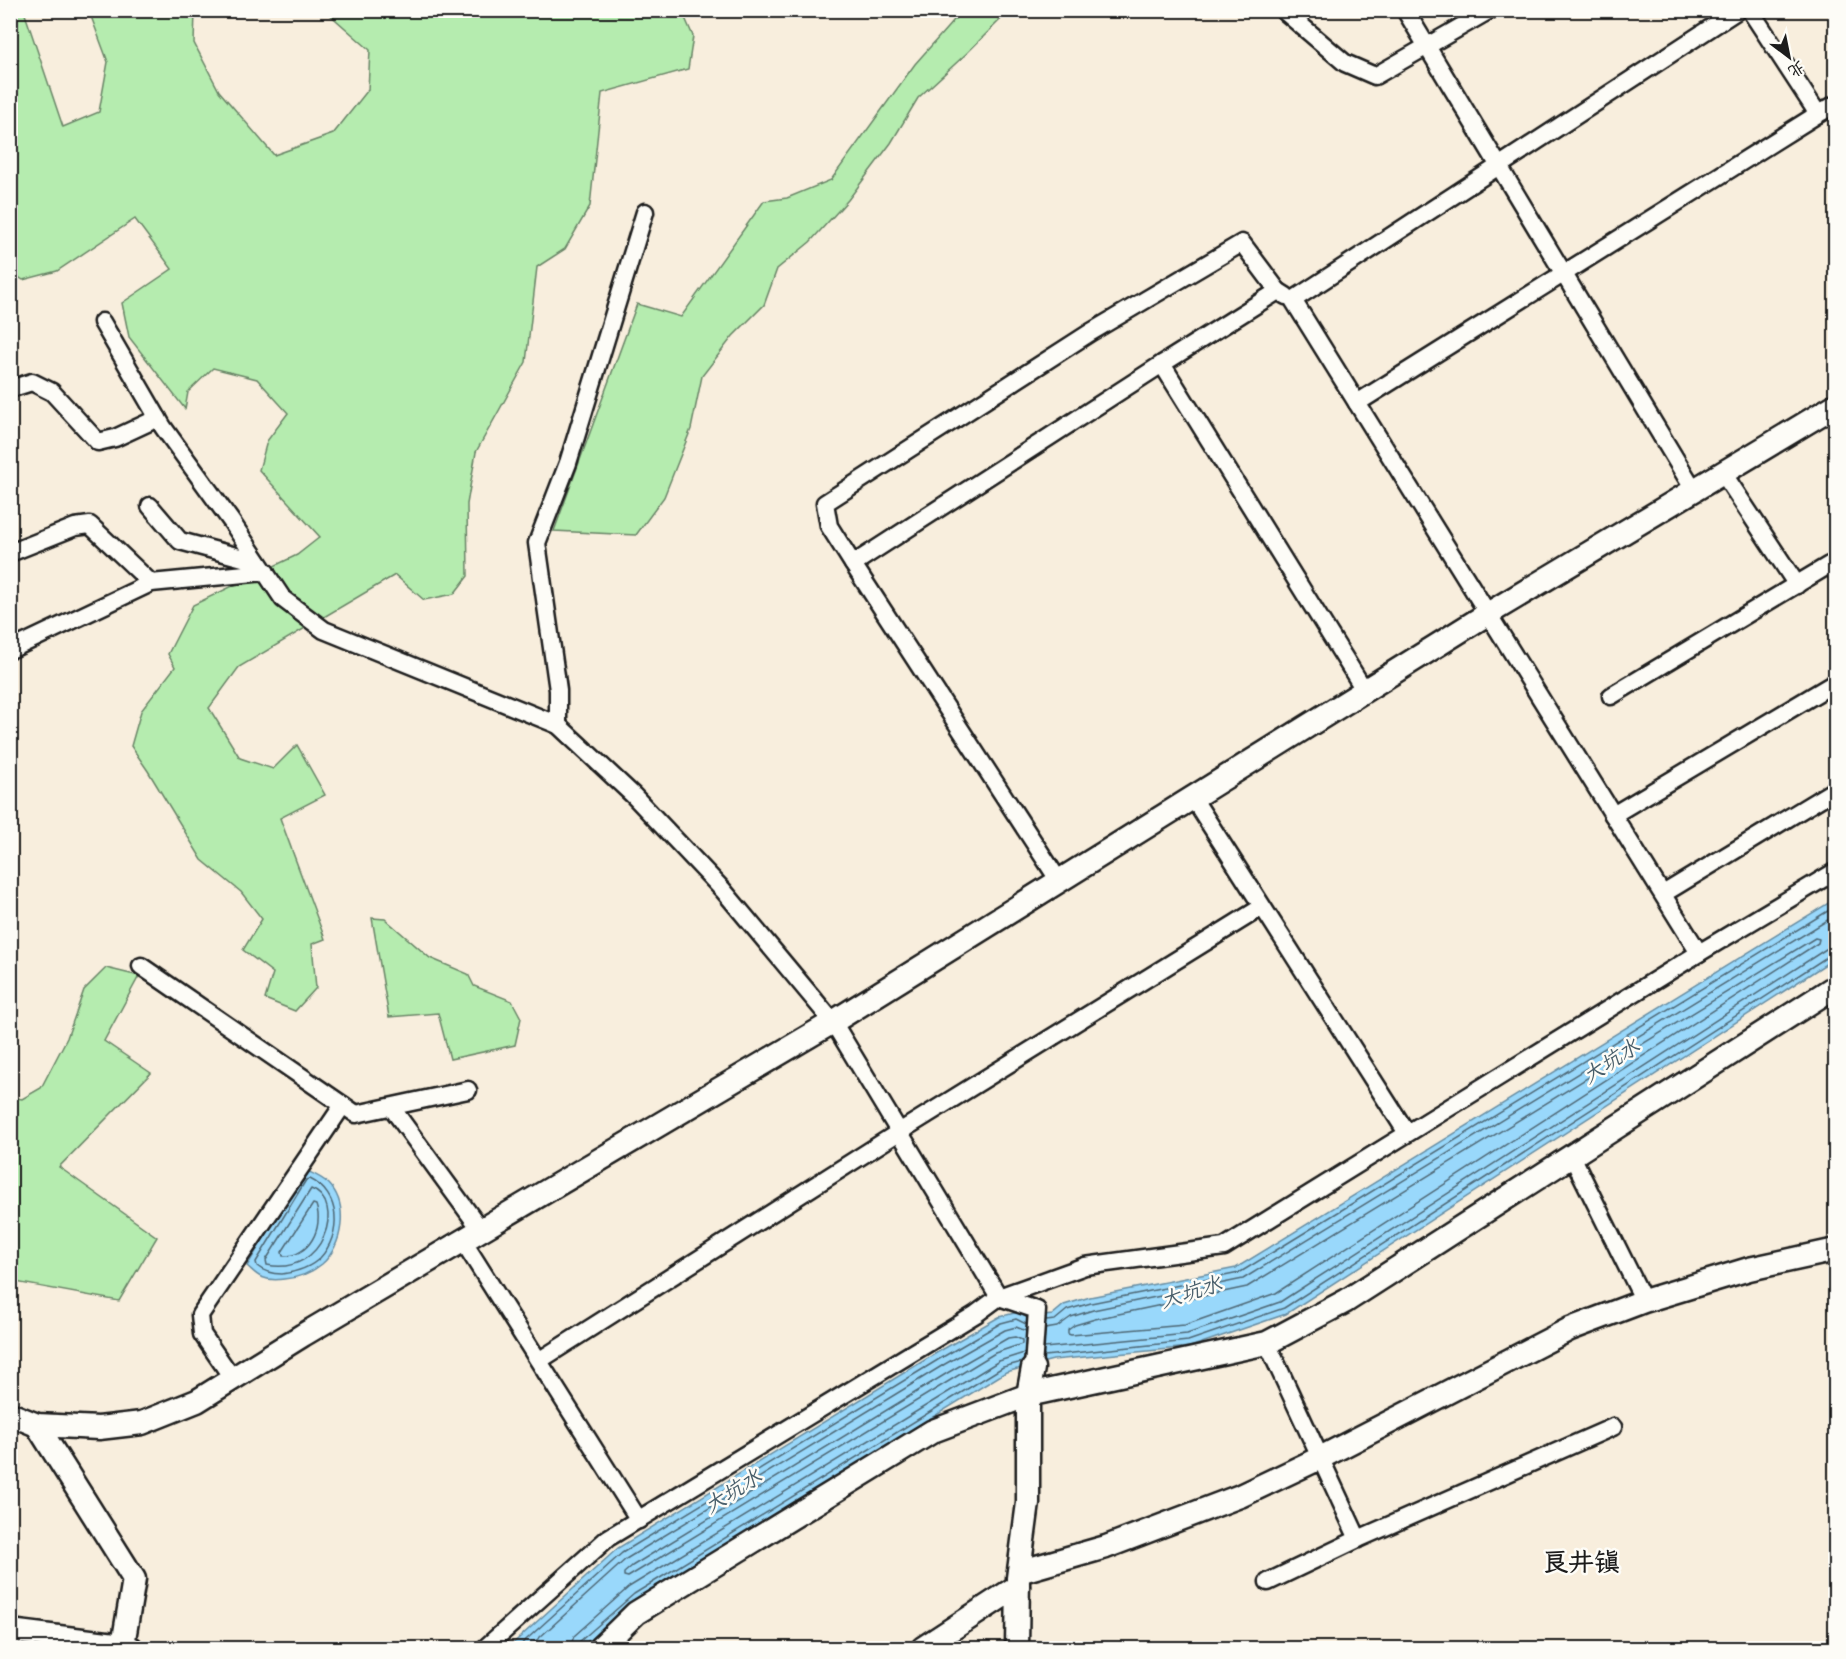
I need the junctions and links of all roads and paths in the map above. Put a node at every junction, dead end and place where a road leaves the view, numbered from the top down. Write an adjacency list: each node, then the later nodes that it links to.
1 (1283, 10): 6 (street)
2 (1405, 10): 6 (street)
3 (1490, 10): 6 (street)
4 (1738, 10): 9 (street)
5 (1750, 10): 8 (street)
6 (1427, 46): 9 (street)
7 (1836, 104): 8 (street)
8 (1818, 114): 11 (street)
9 (1499, 167): 11 (street); 13 (street)
10 (645, 212): 34 (street)
11 (1564, 274): 17 (street); 21 (street)
12 (1278, 291): 13 (street); 15 (street); 24 (street)
13 (1293, 300): 17 (street)
14 (102, 322): 19 (street)
15 (1162, 364): 24 (street); 32 (street)
16 (10, 389): 19 (street)
17 (1357, 403): 29 (street)
18 (1836, 405): 20 (street)
19 (158, 418): 25 (street)
20 (1723, 473): 21 (street); 28 (street)
21 (1694, 490): 29 (street)
22 (150, 506): 25 (street)
23 (10, 553): 27 (street)
24 (853, 564): 39 (street)
25 (262, 567): 27 (street); 34 (street)
26 (1836, 572): 28 (street)
27 (151, 583): 30 (street)
28 (1797, 585): 33 (street)
29 (1488, 614): 32 (street); 37 (street)
30 (10, 650)
31 (1836, 682): 37 (street)
32 (1365, 691): 36 (street)
33 (1611, 696)
34 (558, 725): 45 (street)
35 (1836, 789): 40 (street)
36 (1193, 798): 39 (street); 41 (street)
37 (1613, 814): 40 (street)
38 (1836, 871): 42 (street)
39 (1059, 882): 45 (street)
40 (1663, 894): 42 (street)
41 (1262, 907): 49 (street); 50 (street)
42 (1699, 953): 50 (street)
43 (141, 966): 47 (street)
44 (1836, 986): 51 (street)
45 (833, 1022): 49 (street); 52 (street)
46 (468, 1090): 48 (street)
47 (343, 1105): 48 (street); 59 (street)
48 (392, 1108): 52 (street)
49 (899, 1132): 54 (street); 57 (street)
50 (1407, 1133): 54 (street)
51 (1572, 1156): 55 (street); 56 (street)
52 (472, 1235): 57 (street); 59 (street)
53 (1836, 1250): 55 (street)
54 (999, 1297): 58 (street); 65 (street)
55 (1644, 1300): 64 (street)
56 (1267, 1342): 60 (street); 64 (street)
57 (540, 1360): 65 (street)
58 (1033, 1368): 60 (street)
59 (233, 1379): 62 (street)
60 (1028, 1395): 67 (street); 72 (street)
61 (10, 1414): 62 (street)
62 (37, 1425): 70 (street)
63 (1613, 1427): 66 (street)
64 (1320, 1458): 66 (street); 67 (street)
65 (639, 1520): 71 (street)
66 (1358, 1539): 68 (street)
67 (1018, 1579): 73 (street); 74 (street)
68 (1268, 1582)
69 (10, 1631): 70 (street)
70 (127, 1647)
71 (485, 1648)
72 (600, 1648)
73 (923, 1648)
74 (1017, 1648)

